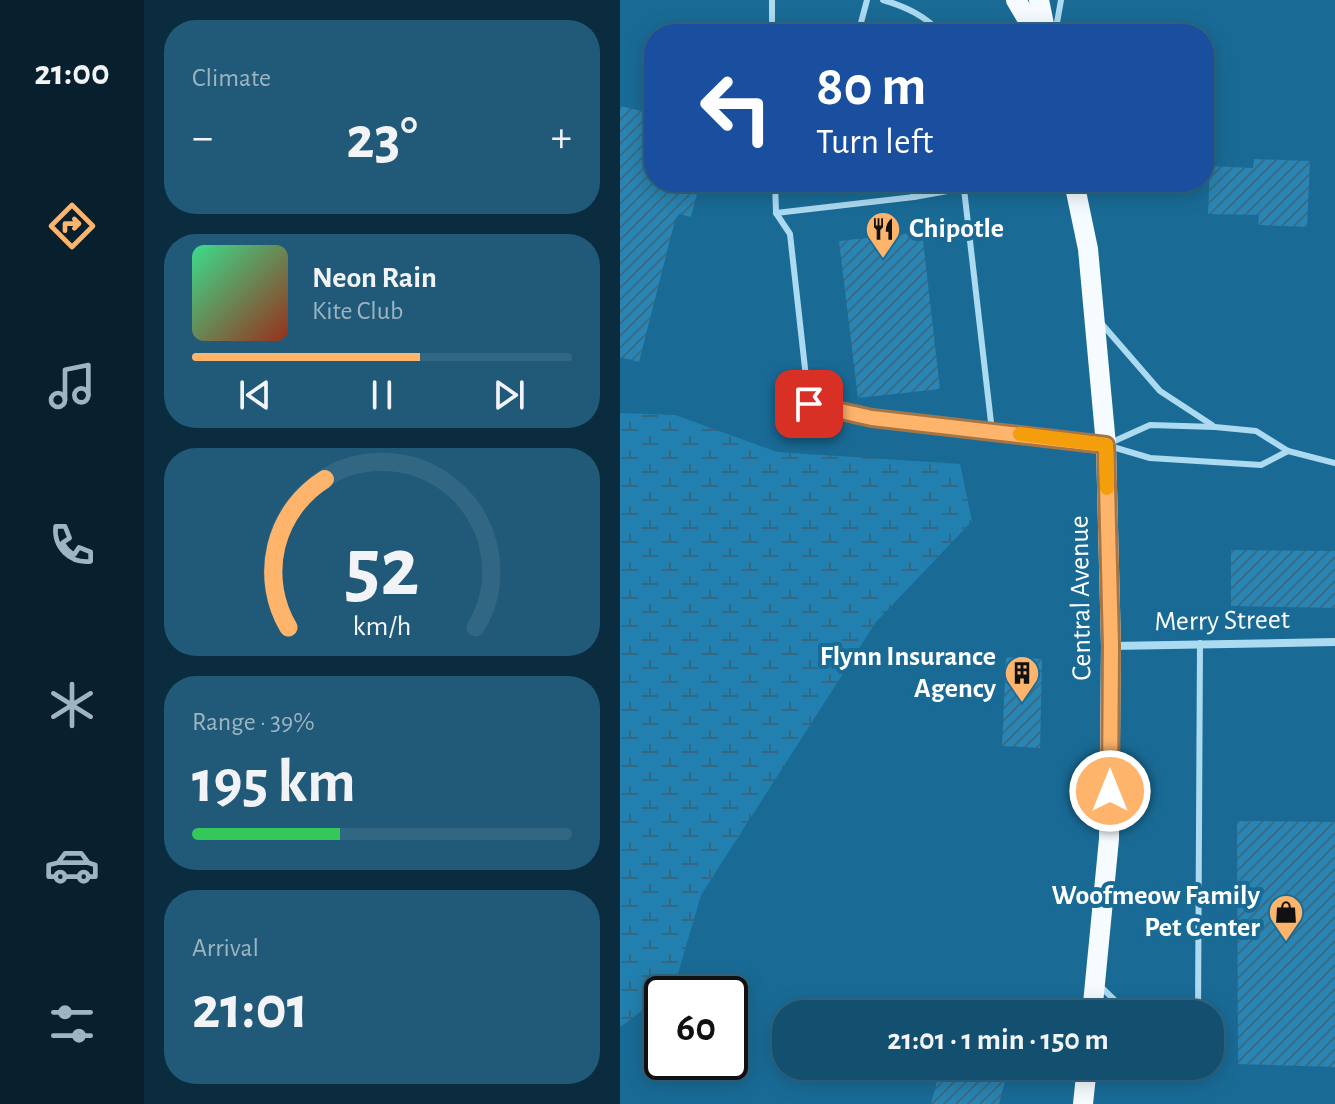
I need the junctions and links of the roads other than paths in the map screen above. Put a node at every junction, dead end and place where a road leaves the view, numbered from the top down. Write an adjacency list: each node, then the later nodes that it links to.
1 (772, 0): 7 (lane)
2 (867, 0): 8 (lane)
3 (883, 0): 9 (lane)
4 (1016, 0): 10 (main road)
5 (1039, 0): 11 (main road)
6 (1061, 0): 12 (lane)
7 (772, 24)
8 (861, 24)
9 (931, 24)
10 (1030, 24)
11 (1044, 24)
12 (1057, 24)
13 (775, 192): 19 (lane)
14 (914, 192): 18 (lane)
15 (945, 192): 18 (lane)
16 (964, 192): 22 (lane)
17 (1076, 192): 20 (main road, Central Avenue)
18 (914, 197): 19 (lane)
19 (776, 213): 22 (lane)
20 (1095, 317): 21 (lane); 23 (main road, Central Avenue)
21 (1215, 427): 23 (lane); 24 (lane)
22 (992, 431): 23 (lane)
23 (1106, 445): 24 (lane); 28 (main road, Central Avenue)
24 (1288, 451): 25 (lane)
25 (1335, 463)
26 (1335, 642): 27 (street, Merry Street)
27 (1200, 643): 28 (street, Merry Street); 32 (lane)
28 (1111, 646): 29 (main road, Central Avenue)
29 (1096, 981): 30 (main road, Central Avenue); 31 (lane)
30 (1094, 1000)
31 (1115, 1000)
32 (1198, 1000)
33 (1086, 1080): 34 (main road)
34 (1083, 1104)

